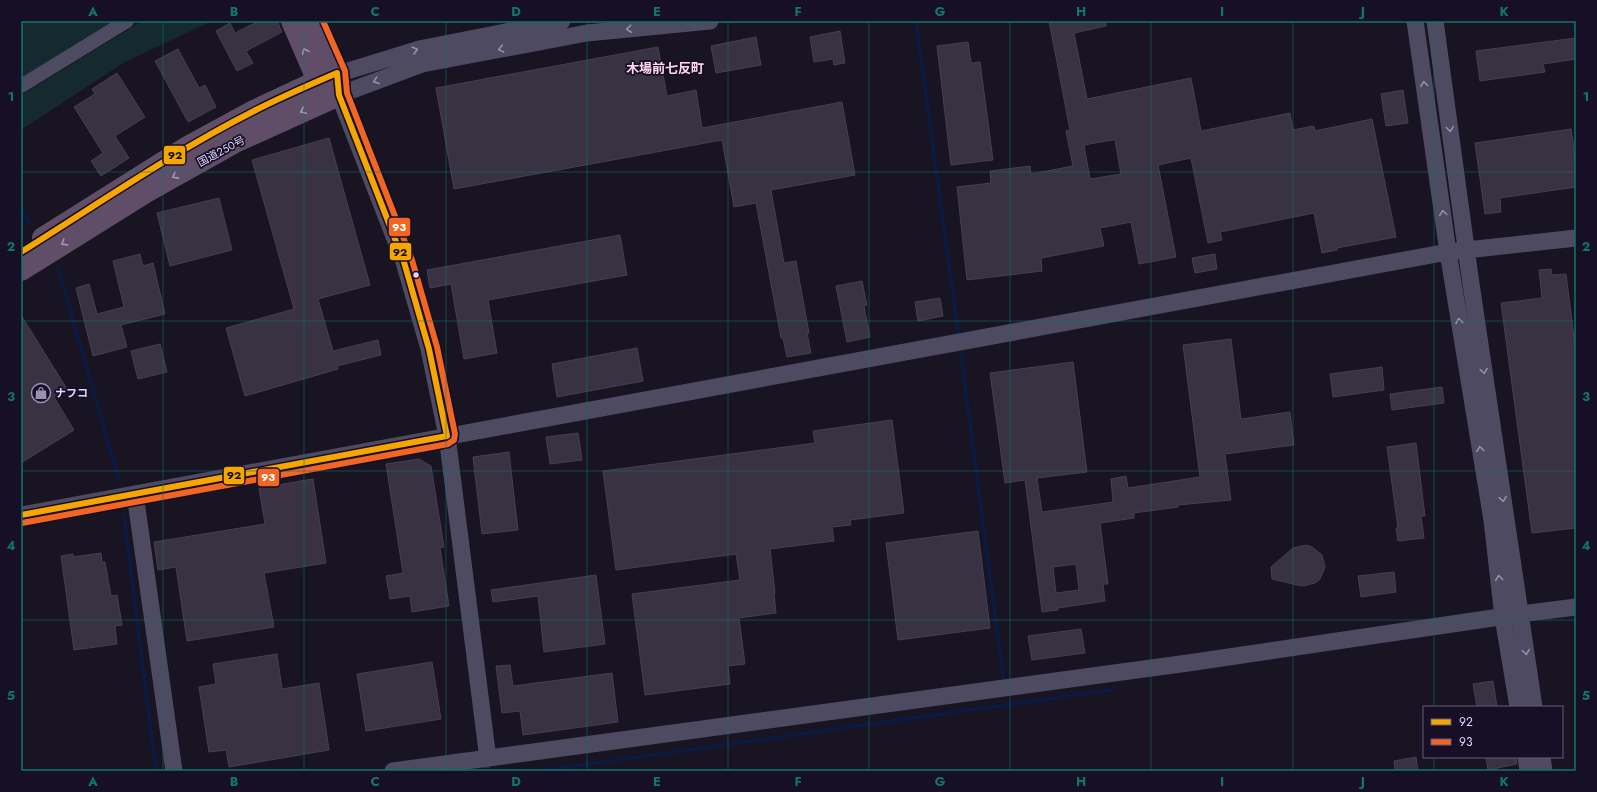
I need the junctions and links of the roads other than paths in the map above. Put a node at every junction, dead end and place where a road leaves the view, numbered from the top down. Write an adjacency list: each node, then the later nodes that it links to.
1 (127, 21): 9 (street)
2 (292, 21): 8 (highway, one-way to 2)
3 (314, 21): 8 (highway)
4 (562, 21): 8 (street, one-way to 4)
5 (710, 21): 8 (street, one-way to 8)
6 (1415, 21): 13 (street, one-way to 6)
7 (1435, 21): 11 (street, one-way to 11)
8 (331, 83): 12 (highway, 国道250号); 14 (highway, 国道250号, one-way to 14); 15 (street)
9 (21, 86)
10 (1576, 238): 11 (street)
11 (1466, 249): 13 (street); 19 (street, one-way to 19)
12 (21, 252)
13 (1448, 252): 15 (street); 20 (street, one-way to 13)
14 (21, 270)
15 (447, 436): 16 (street); 25 (street)
16 (135, 494): 17 (street); 26 (street)
17 (21, 516)
18 (1576, 607): 19 (street)
19 (1520, 614): 20 (street); 22 (street, one-way to 22)
20 (1503, 617): 21 (street); 25 (street)
21 (1518, 706)
22 (1534, 706)
23 (1526, 758): 28 (street)
24 (1542, 758): 29 (street)
25 (488, 759): 27 (street)
26 (174, 771)
27 (393, 771)
28 (1528, 771)
29 (1544, 771)

